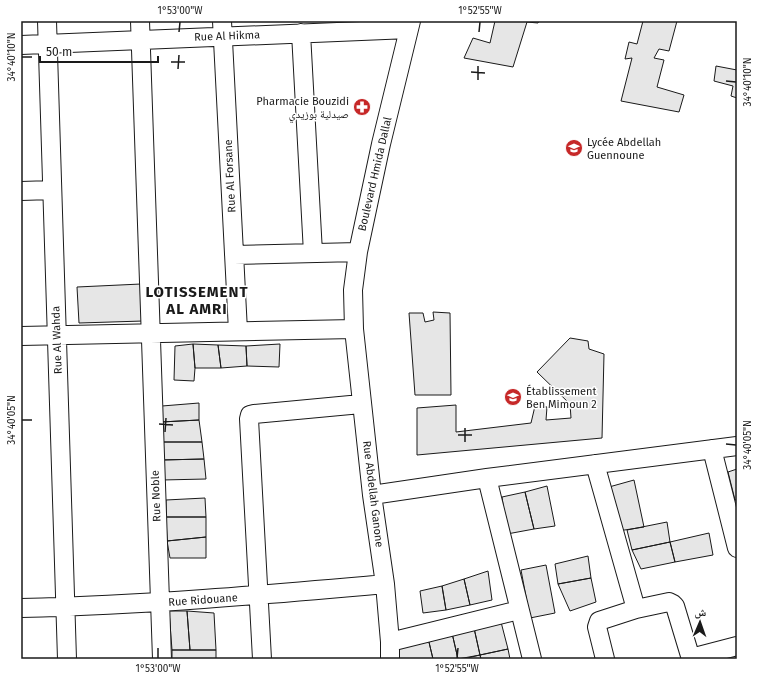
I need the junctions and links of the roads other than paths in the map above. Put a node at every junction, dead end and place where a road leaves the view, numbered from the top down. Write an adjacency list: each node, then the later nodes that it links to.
1 (47, 21): 7 (street, Rue Al Wahda)
2 (140, 21): 6 (street, Rue Noble)
3 (410, 25): 5 (street, Rue Al Hikma); 11 (street, Boulevard Hmida Dallal)
4 (223, 29): 5 (street, Rue Al Hikma); 6 (street, Rue Al Hikma); 13 (street, Rue Al Forsane)
5 (301, 33): 12 (street)
6 (140, 40): 7 (street, Rue Al Hikma); 16 (street, Rue Noble)
7 (48, 44): 8 (street, Rue Al Hikma); 10 (street, Rue Al Wahda)
8 (21, 45)
9 (21, 190): 10 (street)
10 (52, 190): 17 (street, Rue Al Wahda)
11 (358, 252): 12 (street); 14 (street, Boulevard Hmida Dallal)
12 (313, 253): 13 (street)
13 (234, 255): 15 (street, Rue Al Forsane)
14 (354, 329): 15 (street); 19 (street, Rue Abdellah Ganone)
15 (238, 331): 16 (street)
16 (152, 333): 17 (street); 28 (street, Rue Noble)
17 (57, 335): 18 (street); 29 (street, Rue Al Wahda)
18 (21, 336)
19 (361, 404): 24 (street, Rue Abdellah Ganone); 27 (street)
20 (737, 446): 21 (street)
21 (712, 449): 22 (street); 25 (street)
22 (595, 464): 23 (street); 31 (street)
23 (487, 478): 24 (street); 32 (street)
24 (372, 495): 26 (street, Rue Abdellah Ganone)
25 (737, 545)
26 (385, 584): 27 (street, Rue Ridouane); 34 (street, Rue Abdellah Ganone)
27 (257, 596): 28 (street, Rue Ridouane); 37 (street)
28 (160, 602): 29 (street, Rue Ridouane); 36 (street, Rue Noble)
29 (65, 606): 30 (street, Rue Ridouane); 35 (street, Rue Al Wahda)
30 (21, 608)
31 (636, 609): 39 (street); 40 (street)
32 (519, 610): 34 (street); 38 (street)
33 (737, 646): 40 (street)
34 (390, 651)
35 (67, 659)
36 (162, 659)
37 (262, 659)
38 (532, 659)
39 (604, 659)
40 (691, 659)

